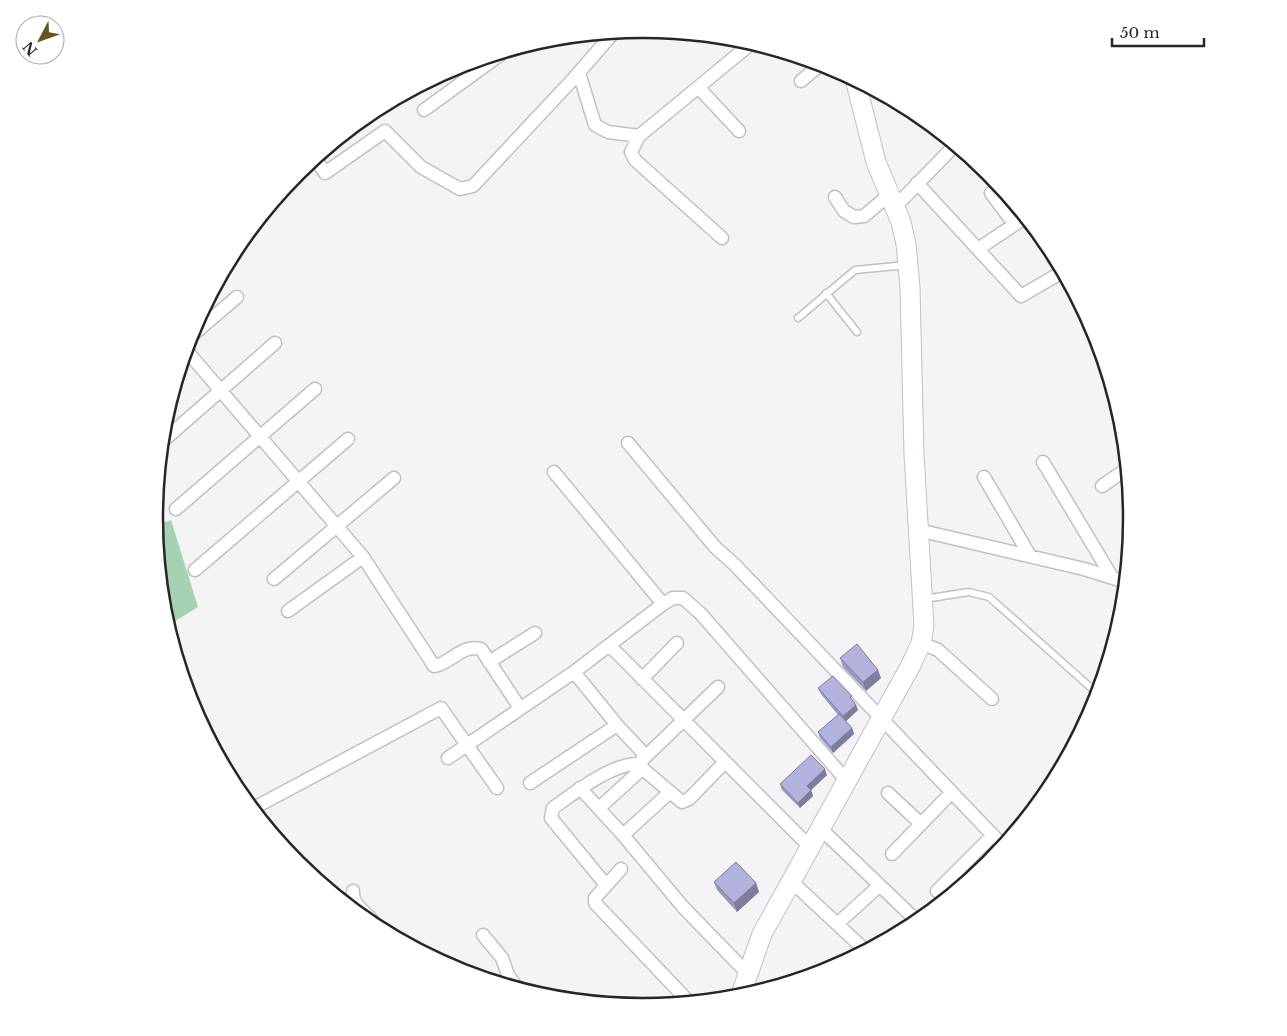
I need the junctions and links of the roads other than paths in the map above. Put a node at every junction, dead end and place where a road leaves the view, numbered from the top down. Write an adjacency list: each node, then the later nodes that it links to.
1 (608, 39): 5 (street)
2 (745, 49): 7 (street)
3 (489, 63): 9 (street)
4 (815, 70): 6 (street)
5 (579, 73): 11 (street); 13 (street)
6 (801, 81)
7 (699, 88): 10 (street); 11 (street)
8 (859, 88): 17 (main road)
9 (424, 110)
10 (739, 132)
11 (639, 136): 20 (street)
12 (951, 149): 14 (street)
13 (319, 164)
14 (917, 183): 17 (street); 21 (street)
15 (991, 193): 19 (street)
16 (835, 197): 17 (street)
17 (892, 200): 22 (main road)
18 (1021, 220): 19 (street)
19 (1014, 224): 21 (street)
20 (722, 238)
21 (978, 250): 23 (street)
22 (908, 265): 24 (lane); 46 (main road)
23 (1058, 275)
24 (826, 293): 26 (lane); 28 (lane)
25 (237, 297): 27 (street)
26 (798, 318)
27 (204, 325)
28 (857, 332)
29 (275, 343): 32 (street)
30 (192, 357): 32 (street)
31 (315, 389): 34 (street)
32 (220, 390): 33 (street); 34 (street)
33 (170, 434)
34 (261, 437): 42 (street); 44 (street)
35 (348, 439): 42 (street)
36 (628, 443): 68 (street)
37 (1043, 462): 50 (street)
38 (554, 472): 54 (street)
39 (1122, 472): 43 (street)
40 (984, 476): 47 (street)
41 (394, 478): 45 (street)
42 (299, 482): 45 (street); 49 (street)
43 (1102, 486)
44 (176, 509)
45 (337, 527): 48 (street); 51 (street)
46 (918, 530): 47 (street); 53 (main road)
47 (1030, 556): 50 (street)
48 (363, 557): 55 (street); 60 (street)
49 (196, 570)
50 (1112, 577): 52 (street)
51 (274, 578)
52 (1120, 580)
53 (923, 599): 58 (main road); 64 (lane)
54 (663, 604): 59 (street); 74 (street)
55 (288, 610)
56 (535, 633): 60 (street)
57 (677, 643): 62 (street)
58 (922, 643): 65 (street); 68 (main road)
59 (610, 646): 61 (street); 62 (street)
60 (490, 662): 66 (street)
61 (574, 672): 66 (street); 69 (street)
62 (642, 679): 67 (street)
63 (718, 687): 67 (street)
64 (1092, 689)
65 (992, 699)
66 (520, 708): 70 (street)
67 (683, 719): 72 (street); 73 (street)
68 (881, 719): 74 (main road); 79 (street)
69 (618, 725): 73 (street); 75 (street)
70 (467, 745): 71 (street); 76 (street); 81 (street)
71 (448, 758)
72 (725, 762): 78 (street); 88 (street)
73 (642, 763): 77 (street); 78 (street); 82 (street)
74 (847, 781): 84 (main road)
75 (530, 783)
76 (497, 788)
77 (580, 788): 82 (street); 92 (street)
78 (670, 792): 85 (street)
79 (952, 792): 83 (street); 86 (street)
80 (888, 793): 83 (street)
81 (258, 806)
82 (599, 808): 85 (street)
83 (921, 824): 89 (street)
84 (821, 829): 88 (main road); 93 (street)
85 (623, 835): 101 (street)
86 (993, 835): 87 (street); 95 (street)
87 (999, 841)
88 (811, 848): 91 (main road)
89 (892, 854)
90 (621, 869): 92 (street)
91 (791, 881): 98 (street); 101 (main road)
92 (606, 885): 104 (street)
93 (879, 886): 97 (street); 98 (street)
94 (352, 891): 96 (street)
95 (937, 891)
96 (355, 902)
97 (912, 917)
98 (837, 924): 100 (street)
99 (483, 935): 102 (street)
100 (861, 946)
101 (748, 974): 103 (main road)
102 (511, 980)
103 (743, 988)
104 (683, 996)

